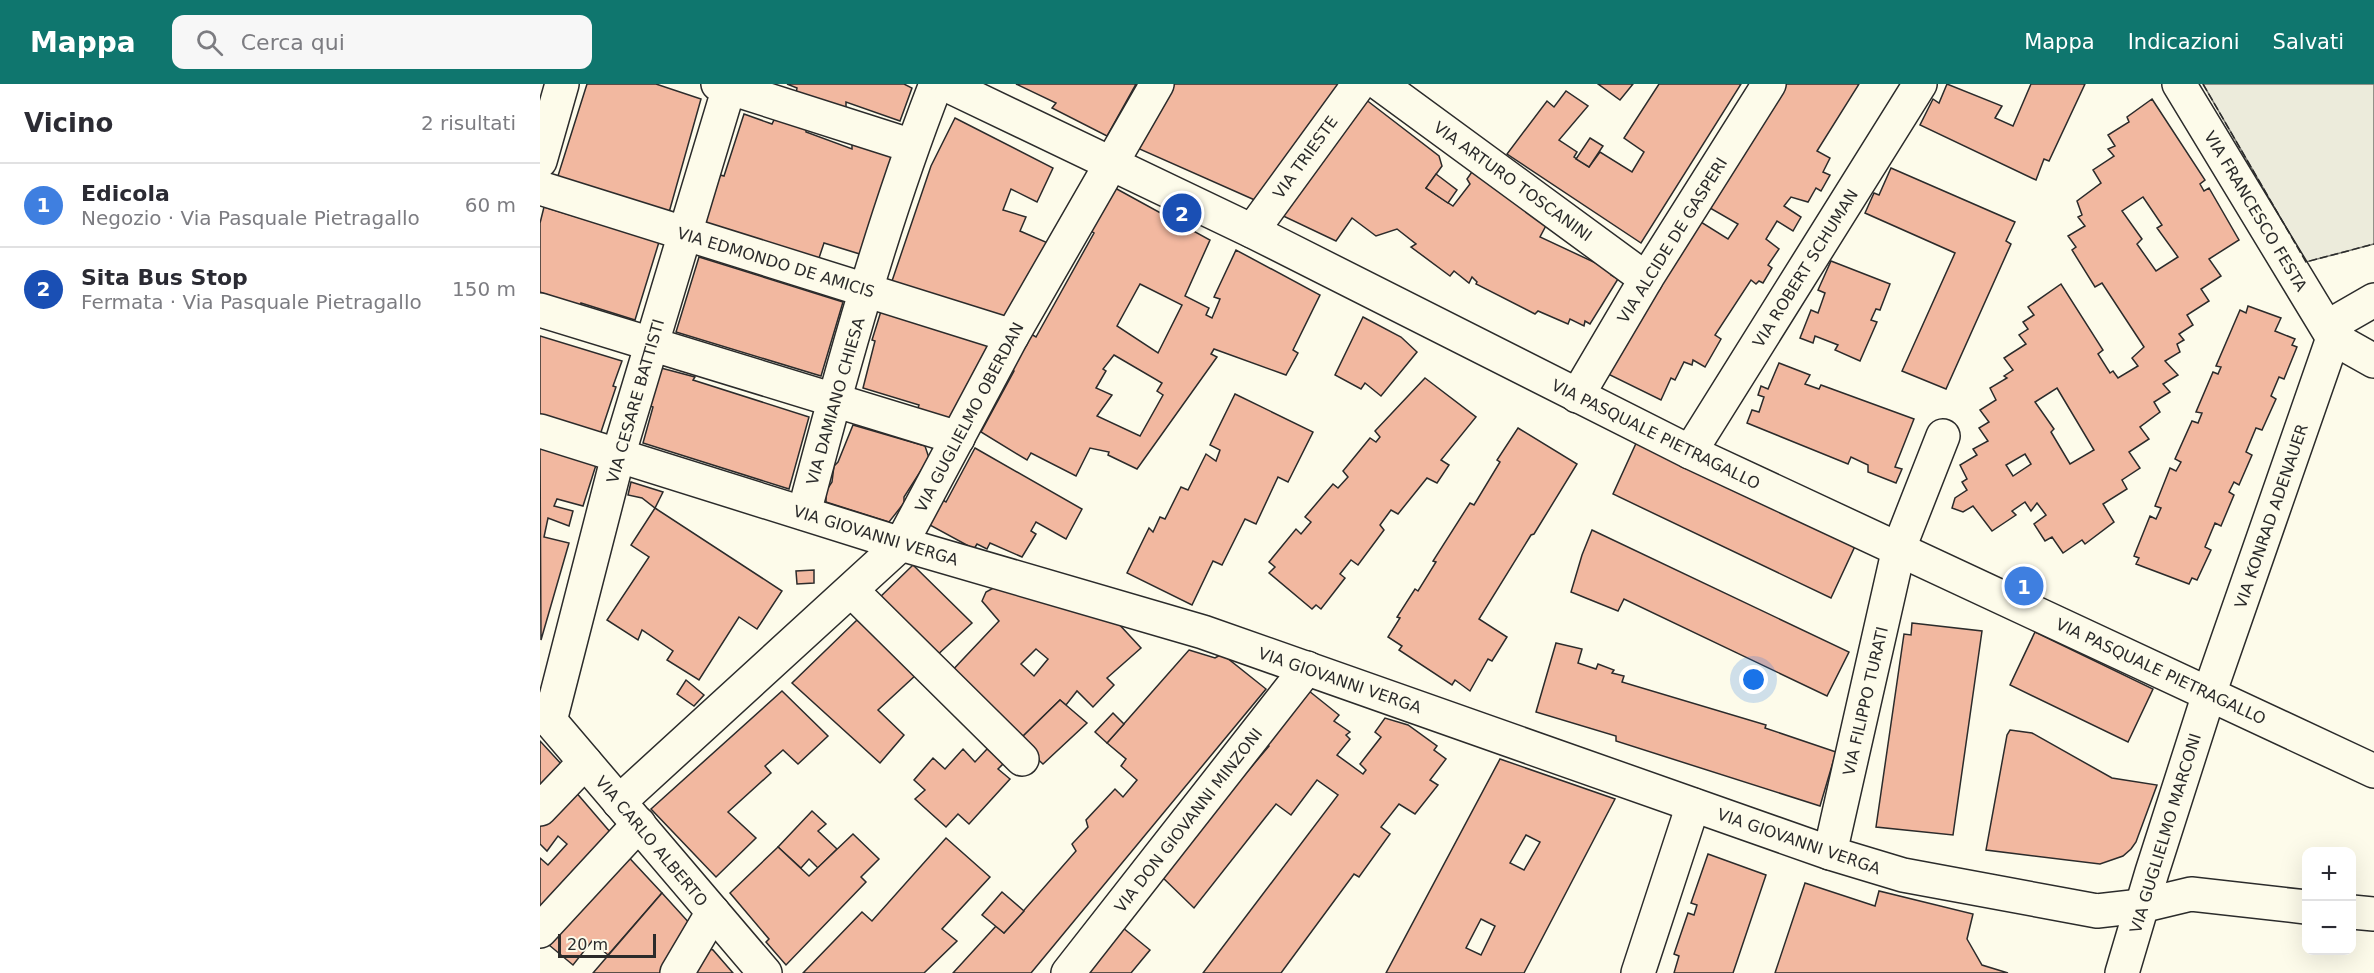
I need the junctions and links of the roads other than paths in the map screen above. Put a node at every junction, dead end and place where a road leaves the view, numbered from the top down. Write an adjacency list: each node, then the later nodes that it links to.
1 (562, 84): 12 (street)
2 (936, 84): 11 (street, VIA DAMIANO CHIESA)
3 (945, 84): 13 (street, VIA PASQUALE PIETRAGALLO)
4 (1157, 84): 13 (street, VIA GUGLIELMO OBERDAN)
5 (1359, 84): 15 (street, VIA TRIESTE)
6 (1380, 84): 17 (street, VIA ARTURO TOSCANINI)
7 (1769, 84): 17 (street, VIA ALCIDE DE GASPERI)
8 (1920, 84): 30 (street, VIA ROBERT SCHUMAN)
9 (2180, 84): 22 (street, VIA FRANCESCO FESTA)
10 (726, 85): 11 (street); 16 (street, VIA CESARE BATTISTI)
11 (912, 146): 18 (street, VIA DAMIANO CHIESA)
12 (540, 161)
13 (1111, 165): 15 (street, VIA PASQUALE PIETRAGALLO); 21 (street, VIA GUGLIELMO OBERDAN)
14 (540, 188): 16 (street, VIA EDMONDO DE AMICIS)
15 (1252, 231): 25 (street, VIA PASQUALE PIETRAGALLO)
16 (685, 234): 18 (street, VIA EDMONDO DE AMICIS); 23 (street, VIA CESARE BATTISTI)
17 (1646, 279): 25 (street, VIA ALCIDE DE GASPERI)
18 (868, 290): 21 (street, VIA EDMONDO DE AMICIS); 26 (street, VIA DAMIANO CHIESA)
19 (2374, 300): 22 (street, VIA KONRAD ADENAUER)
20 (540, 310): 23 (street)
21 (1012, 336): 29 (street, VIA GUGLIELMO OBERDAN)
22 (2333, 338): 24 (street); 37 (street, VIA KONRAD ADENAUER)
23 (650, 345): 26 (street); 31 (street, VIA CESARE BATTISTI)
24 (2374, 361)
25 (1576, 396): 30 (street, VIA PASQUALE PIETRAGALLO)
26 (833, 401): 29 (street); 32 (street, VIA DAMIANO CHIESA)
27 (540, 431): 31 (street, VIA GIOVANNI VERGA)
28 (1943, 436): 34 (street, VIA FILIPPO TURATI)
29 (958, 438): 33 (street, VIA GUGLIELMO OBERDAN)
30 (1690, 452): 34 (street, VIA PASQUALE PIETRAGALLO)
31 (618, 456): 32 (street, VIA GIOVANNI VERGA); 38 (street, VIA CESARE BATTISTI)
32 (804, 513): 33 (street, VIA GIOVANNI VERGA)
33 (901, 544): 35 (street, VIA GUGLIELMO OBERDAN); 36 (street, VIA GIOVANNI VERGA)
34 (1899, 548): 37 (street, VIA PASQUALE PIETRAGALLO); 45 (street, VIA FILIPPO TURATI)
35 (852, 591): 39 (street); 44 (street, VIA GUGLIELMO OBERDAN)
36 (1307, 668): 42 (street, VIA GIOVANNI VERGA); 54 (street, VIA DON GIOVANNI MINZONI)
37 (2209, 694): 41 (street, VIA PASQUALE PIETRAGALLO); 46 (street, VIA GUGLIELMO MARCONI)
38 (545, 715): 40 (street, VIA CARLO ALBERTO)
39 (1022, 759)
40 (585, 762): 43 (street); 44 (street, VIA CARLO ALBERTO)
41 (2374, 771)
42 (1693, 805): 45 (street, VIA GIOVANNI VERGA); 55 (street)
43 (540, 809)
44 (629, 813): 48 (street, VIA CARLO ALBERTO); 51 (street, VIA GUGLIELMO OBERDAN)
45 (1830, 854): 46 (street, VIA GIOVANNI VERGA)
46 (2141, 906): 47 (street, VIA GIOVANNI VERGA); 56 (street, VIA GUGLIELMO MARCONI)
47 (2302, 906)
48 (713, 912): 52 (street); 53 (street, VIA CARLO ALBERTO)
49 (2356, 912): 50 (street)
50 (2374, 914)
51 (540, 931)
52 (677, 973)
53 (765, 973)
54 (1068, 973)
55 (1638, 973)
56 (2122, 973)

